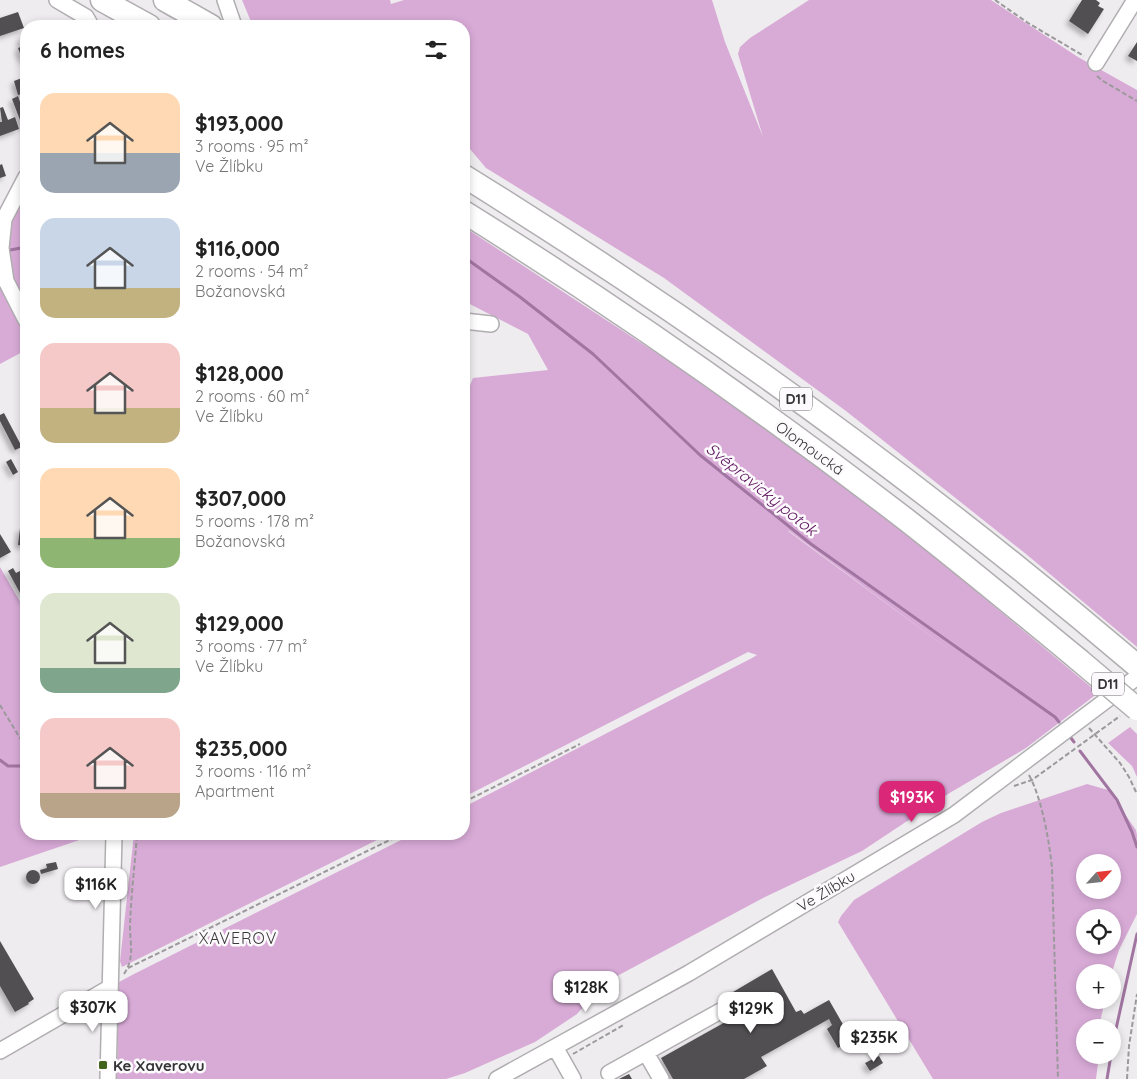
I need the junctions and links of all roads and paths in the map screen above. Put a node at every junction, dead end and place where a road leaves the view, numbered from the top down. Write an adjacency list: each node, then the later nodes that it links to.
1 (57, 0): 7 (street)
2 (102, 0): 8 (highway)
3 (165, 0): 9 (highway)
4 (225, 0): 10 (street)
5 (995, 0): 11 (path)
6 (1132, 3): 11 (street)
7 (86, 20)
8 (138, 20)
9 (216, 20)
10 (226, 20)
11 (1096, 63): 12 (path)
12 (1137, 101)
13 (470, 180): 20 (highway, Olomoucká / D11)
14 (20, 188): 16 (street)
15 (470, 216): 23 (highway, Olomoucká / D11, bridge)
16 (2, 252): 17 (street)
17 (20, 309)
18 (470, 322): 19 (street)
19 (491, 324)
20 (1137, 666)
21 (1137, 677): 24 (street, Ve Žlíbku)
22 (0, 705): 26 (path)
23 (1130, 711): 25 (path)
24 (1082, 719): 25 (path); 28 (street, Ve Žlíbku)
25 (1094, 735): 29 (path); 30 (path)
26 (20, 738)
27 (580, 744): 31 (path)
28 (1023, 762): 39 (street, Ve Žlíbku); 47 (path)
29 (1051, 766)
30 (1137, 794)
31 (470, 799)
32 (114, 840): 36 (street)
33 (137, 840): 35 (path)
34 (390, 840): 35 (path)
35 (128, 968): 36 (path)
36 (109, 988): 40 (street); 44 (street)
37 (1137, 994): 48 (path)
38 (724, 1009): 41 (street)
39 (554, 1047): 43 (street, Ve Žlíbku); 45 (street)
40 (0, 1051)
41 (646, 1053): 42 (street); 46 (street)
42 (609, 1073)
43 (509, 1076)
44 (108, 1079)
45 (573, 1079)
46 (661, 1079)
47 (1058, 1079)
48 (1127, 1079)

